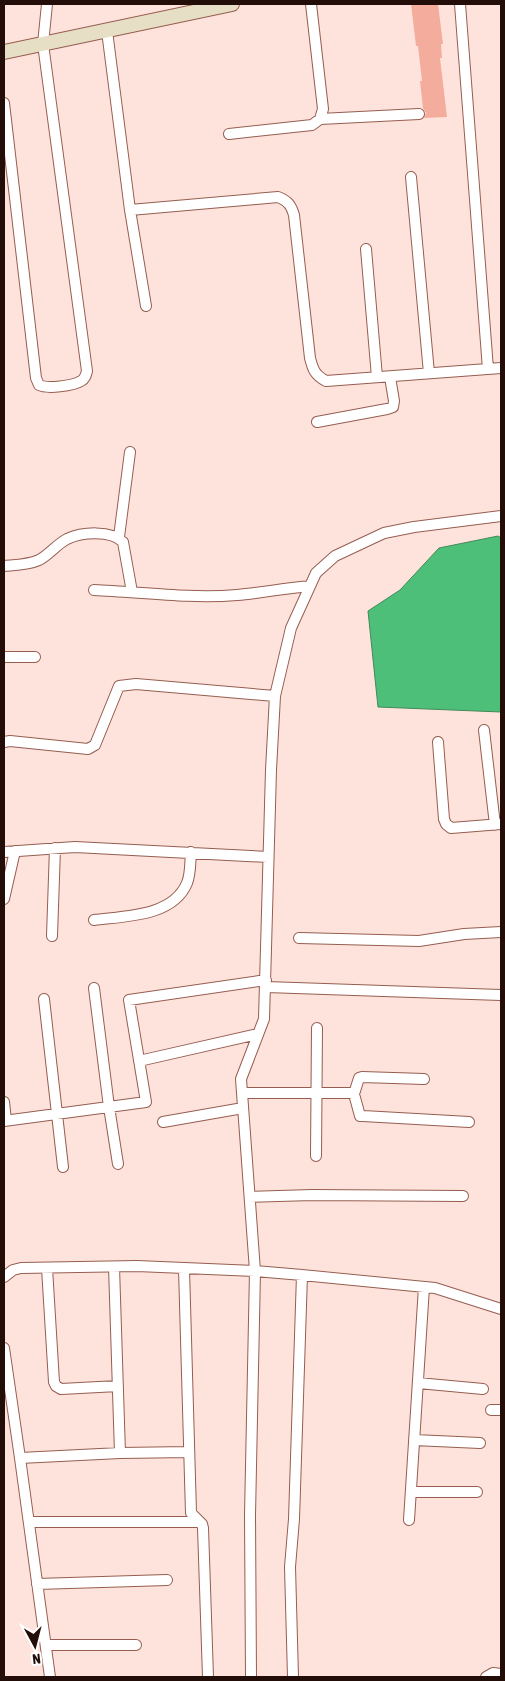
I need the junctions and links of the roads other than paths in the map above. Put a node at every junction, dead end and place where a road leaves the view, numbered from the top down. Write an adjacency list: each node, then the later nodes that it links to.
1 (47, 4): 6 (street)
2 (232, 4): 5 (main road)
3 (311, 4): 10 (street)
4 (460, 4): 17 (street)
5 (107, 30): 6 (main road); 13 (street)
6 (43, 44): 7 (main road); 8 (street)
7 (4, 52)
8 (4, 104)
9 (419, 114): 10 (street)
10 (320, 119): 11 (street)
11 (229, 134)
12 (411, 177): 18 (street)
13 (130, 210): 15 (street); 20 (street)
14 (366, 249): 20 (street)
15 (146, 306)
16 (501, 368): 17 (street)
17 (488, 369): 18 (street)
18 (429, 374): 19 (street)
19 (390, 376): 20 (street); 21 (street)
20 (377, 378)
21 (317, 422)
22 (130, 452): 24 (street)
23 (501, 516): 26 (street)
24 (119, 537): 25 (street); 28 (street)
25 (4, 566)
26 (310, 586): 28 (street); 31 (street)
27 (94, 590): 28 (street)
28 (132, 592)
29 (4, 657): 30 (street)
30 (36, 657)
31 (275, 696): 33 (street); 40 (street)
32 (484, 730): 35 (street)
33 (6, 741)
34 (438, 742): 35 (street)
35 (498, 824)
36 (55, 848): 37 (street); 39 (street); 44 (street)
37 (15, 851): 38 (street); 41 (street)
38 (4, 852)
39 (191, 852): 40 (street); 42 (street)
40 (268, 857): 46 (street)
41 (4, 899)
42 (94, 920)
43 (501, 932): 45 (street)
44 (52, 936)
45 (299, 938)
46 (266, 984): 48 (street); 51 (street); 52 (street)
47 (94, 988): 58 (street)
48 (501, 995)
49 (44, 999): 60 (street)
50 (317, 1028): 55 (street)
51 (258, 1034): 52 (street); 54 (street)
52 (139, 1061): 58 (street)
53 (424, 1079): 56 (street)
54 (242, 1092): 55 (street); 59 (street)
55 (316, 1092): 56 (street); 64 (street)
56 (354, 1094): 63 (street)
57 (4, 1102): 61 (street)
58 (109, 1107): 60 (street); 65 (street)
59 (243, 1108): 62 (street); 68 (street)
60 (58, 1114): 61 (street); 66 (street)
61 (5, 1120)
62 (164, 1122)
63 (468, 1122)
64 (316, 1156)
65 (118, 1164)
66 (63, 1168)
67 (463, 1196): 68 (street)
68 (250, 1197): 72 (street)
69 (114, 1267): 70 (street); 71 (street); 79 (street)
70 (46, 1268): 74 (street); 79 (street)
71 (184, 1269): 72 (street); 83 (street)
72 (255, 1272): 73 (street); 98 (street)
73 (302, 1275): 75 (street); 99 (street)
74 (4, 1277)
75 (424, 1287): 76 (street); 78 (street)
76 (501, 1309)
77 (4, 1348): 85 (street)
78 (418, 1383): 80 (street); 81 (street)
79 (118, 1386): 84 (street)
80 (483, 1389)
81 (414, 1440): 82 (street); 86 (street)
82 (480, 1443)
83 (189, 1452): 84 (street); 90 (street)
84 (120, 1453): 85 (street)
85 (20, 1458): 89 (street)
86 (411, 1492): 87 (street); 88 (street)
87 (477, 1492)
88 (409, 1520)
89 (29, 1522): 90 (street); 92 (street)
90 (200, 1522): 97 (street)
91 (167, 1580): 92 (street)
92 (37, 1584): 93 (street)
93 (46, 1645): 94 (street); 96 (street)
94 (136, 1645)
95 (501, 1674): 100 (street)
96 (50, 1677)
97 (208, 1677)
98 (251, 1677)
99 (293, 1677)
100 (486, 1677)

